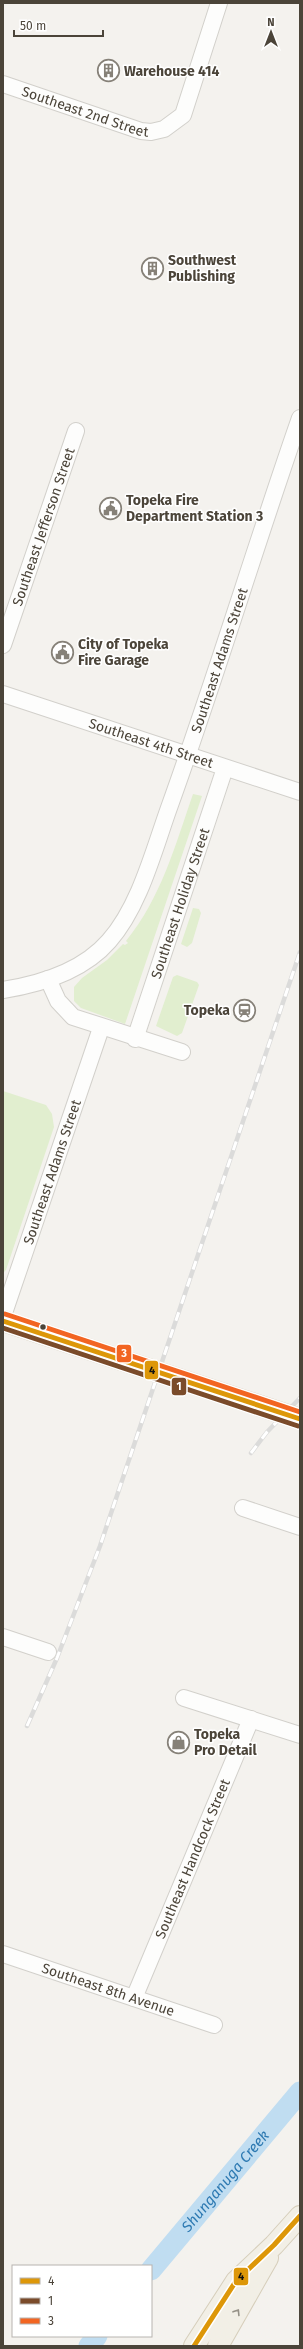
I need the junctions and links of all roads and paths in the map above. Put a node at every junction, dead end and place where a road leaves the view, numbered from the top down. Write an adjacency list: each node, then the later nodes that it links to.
1 (219, 3): 2 (street, Southeast 2nd Street)
2 (3, 84)
3 (300, 418): 7 (street, Southeast Adams Street)
4 (76, 431): 5 (street, Southeast Jefferson Street)
5 (3, 645)
6 (3, 694): 7 (street, Southeast 4th Street)
7 (188, 755): 8 (street, Southeast 4th Street); 10 (street, Southeast Adams Street)
8 (225, 768): 9 (street, Southeast 4th Street); 13 (street, Southeast Holiday Street)
9 (300, 792)
10 (48, 980): 11 (street, Southeast Adams Street); 12 (street)
11 (3, 990)
12 (101, 1028): 13 (street); 15 (street, Southeast Adams Street)
13 (135, 1039): 14 (street)
14 (182, 1052)
15 (3, 1316)
16 (3, 1321): 17 (main road, bridge)
17 (300, 1419)
18 (243, 1508): 19 (street)
19 (300, 1527)
20 (3, 1637): 21 (street)
21 (48, 1652)
22 (184, 1698): 23 (street)
23 (251, 1719): 24 (street); 26 (street, Southeast Handcock Street)
24 (300, 1735)
25 (3, 1954): 26 (street, Southeast 8th Avenue)
26 (134, 1998): 27 (street, Southeast 8th Avenue)
27 (214, 2025)
28 (300, 2216): 29 (main road)
29 (274, 2245): 30 (main road); 31 (main road, one-way to 29)
30 (194, 2346)
31 (218, 2346)

